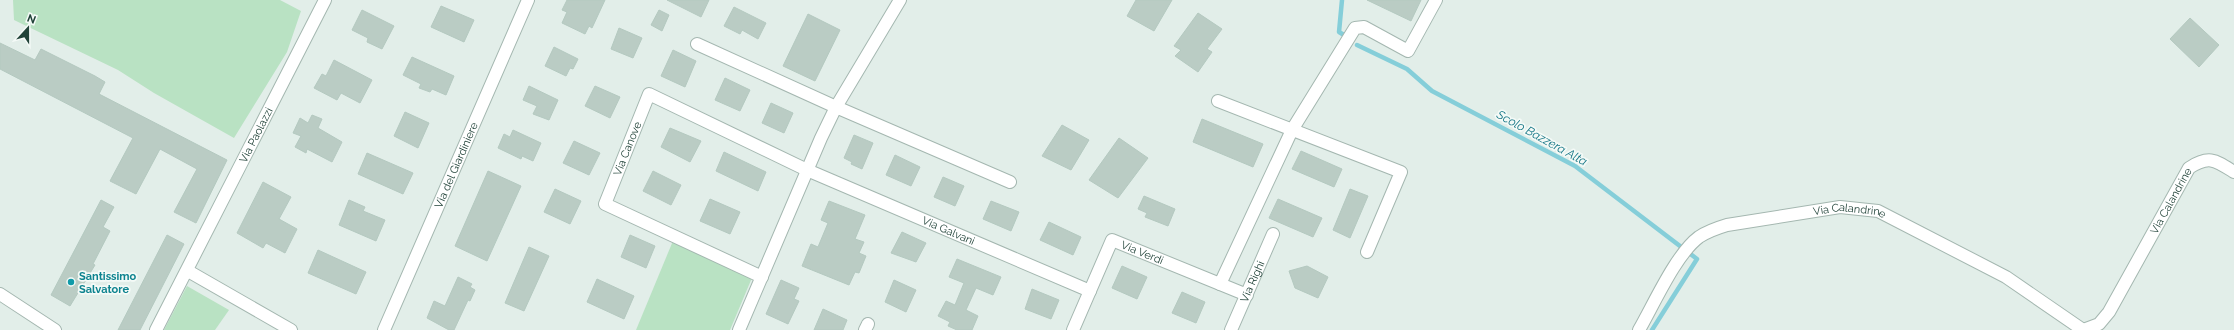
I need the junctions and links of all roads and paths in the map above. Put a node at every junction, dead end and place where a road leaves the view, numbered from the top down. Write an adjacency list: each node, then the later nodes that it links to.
1 (325, 0): 14 (street, Via Paolazzi)
2 (528, 0): 23 (street, Via del Giardiniere)
3 (900, 0): 7 (street)
4 (1436, 0): 8 (street)
5 (696, 44): 7 (street)
6 (1218, 101): 8 (street)
7 (836, 108): 9 (street); 11 (street)
8 (1292, 130): 13 (street); 16 (street)
9 (807, 170): 15 (street); 15 (street, Via Canove); 17 (street, Via Galvani)
10 (2234, 172): 28 (street, Via Calandrine)
11 (1010, 182)
12 (1273, 234): 19 (street, Via Righi)
13 (1367, 252)
14 (188, 271): 21 (street, Via Paolazzi); 22 (street)
15 (762, 277): 24 (street)
16 (1220, 284): 17 (street, Via Verdi); 19 (street, Via Verdi)
17 (1090, 291): 25 (street, Via Verdi)
18 (0, 294): 20 (street)
19 (1247, 295): 26 (street, Via Righi)
20 (56, 330)
21 (156, 330)
22 (291, 330)
23 (384, 330)
24 (739, 330)
25 (1073, 330)
26 (1231, 330)
27 (1639, 330): 28 (street, Via Calandrine)
28 (2083, 330)

